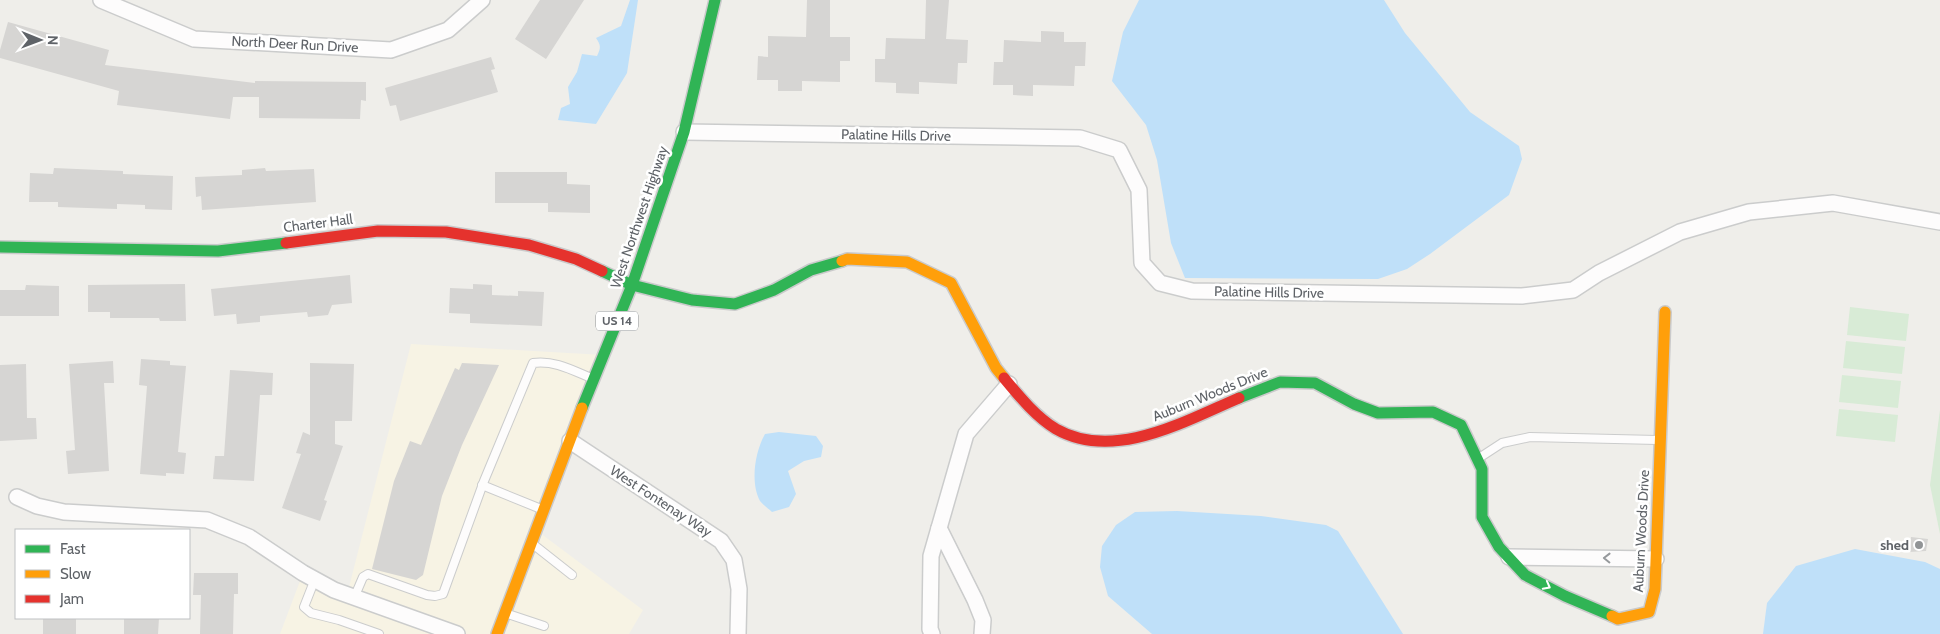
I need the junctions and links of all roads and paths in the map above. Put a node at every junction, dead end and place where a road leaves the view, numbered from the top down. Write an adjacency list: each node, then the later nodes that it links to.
1 (101, 0): 2 (street, North Deer Run Drive)
2 (482, 0)
3 (715, 0): 4 (street, West Northwest Highway / US 14)
4 (684, 132): 5 (street, Palatine Hills Drive); 7 (street, West Northwest Highway / US 14)
5 (1940, 222)
6 (0, 247): 7 (street, Charter Hall)
7 (632, 285): 9 (street, West Northwest Highway / US 14); 10 (street, Auburn Woods Drive)
8 (1665, 312): 11 (street, Auburn Woods Drive)
9 (593, 379): 12 (street, West Northwest Highway / US 14); 14 (lane)
10 (1009, 384): 13 (street, Auburn Woods Drive); 17 (street)
11 (1660, 440): 13 (lane); 20 (street, Auburn Woods Drive)
12 (570, 441): 16 (street, West Northwest Highway / US 14); 29 (street, West Fontenay Way)
13 (1477, 459): 19 (street, Auburn Woods Drive)
14 (482, 486): 16 (lane); 23 (lane)
15 (17, 497): 22 (street)
16 (544, 510): 18 (street, West Northwest Highway / US 14)
17 (939, 528): 30 (street); 31 (street)
18 (532, 542): 21 (lane); 24 (street, West Northwest Highway / US 14)
19 (1509, 557): 20 (street, one-way to 19); 20 (street, Auburn Woods Drive, one-way to 20)
20 (1656, 559)
21 (572, 575)
22 (315, 580): 23 (street); 26 (lane)
23 (354, 598): 27 (street)
24 (505, 613): 25 (lane); 28 (street, West Northwest Highway / US 14)
25 (544, 626)
26 (379, 634)
27 (457, 634)
28 (497, 634)
29 (738, 634)
30 (932, 634)
31 (982, 634)

